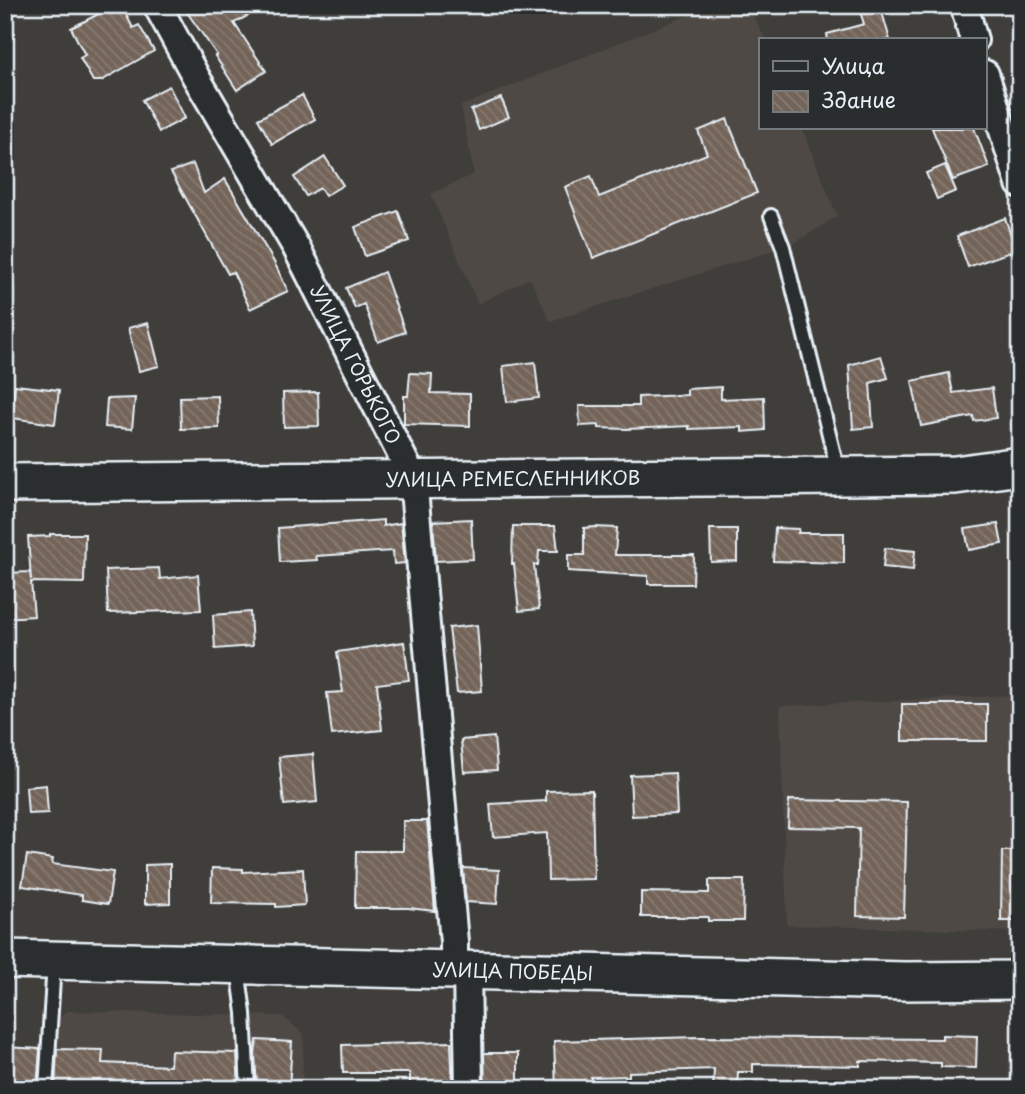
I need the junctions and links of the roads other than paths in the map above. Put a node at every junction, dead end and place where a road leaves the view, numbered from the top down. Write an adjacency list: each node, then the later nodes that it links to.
1 (157, 5): 9 (street, УЛИЦА ГОРЬКОГО)
2 (964, 5): 3 (street)
3 (973, 38)
4 (986, 77): 5 (street)
5 (1020, 184)
6 (771, 216): 8 (lane)
7 (1020, 466): 8 (street, УЛИЦА РЕМЕСЛЕННИКОВ)
8 (839, 475): 9 (street, УЛИЦА РЕМЕСЛЕННИКОВ)
9 (413, 478): 10 (street, УЛИЦА РЕМЕСЛЕННИКОВ); 14 (street, УЛИЦА ГОРЬКОГО)
10 (5, 483)
11 (5, 959): 12 (street, УЛИЦА ПОБЕДЫ)
12 (54, 961): 13 (street, УЛИЦА ПОБЕДЫ); 16 (lane)
13 (238, 965): 14 (street, УЛИЦА ПОБЕДЫ); 17 (lane)
14 (460, 970): 15 (street, УЛИЦА ПОБЕДЫ); 18 (street, УЛИЦА ГОРЬКОГО)
15 (1020, 980)
16 (46, 1089)
17 (248, 1089)
18 (468, 1089)

